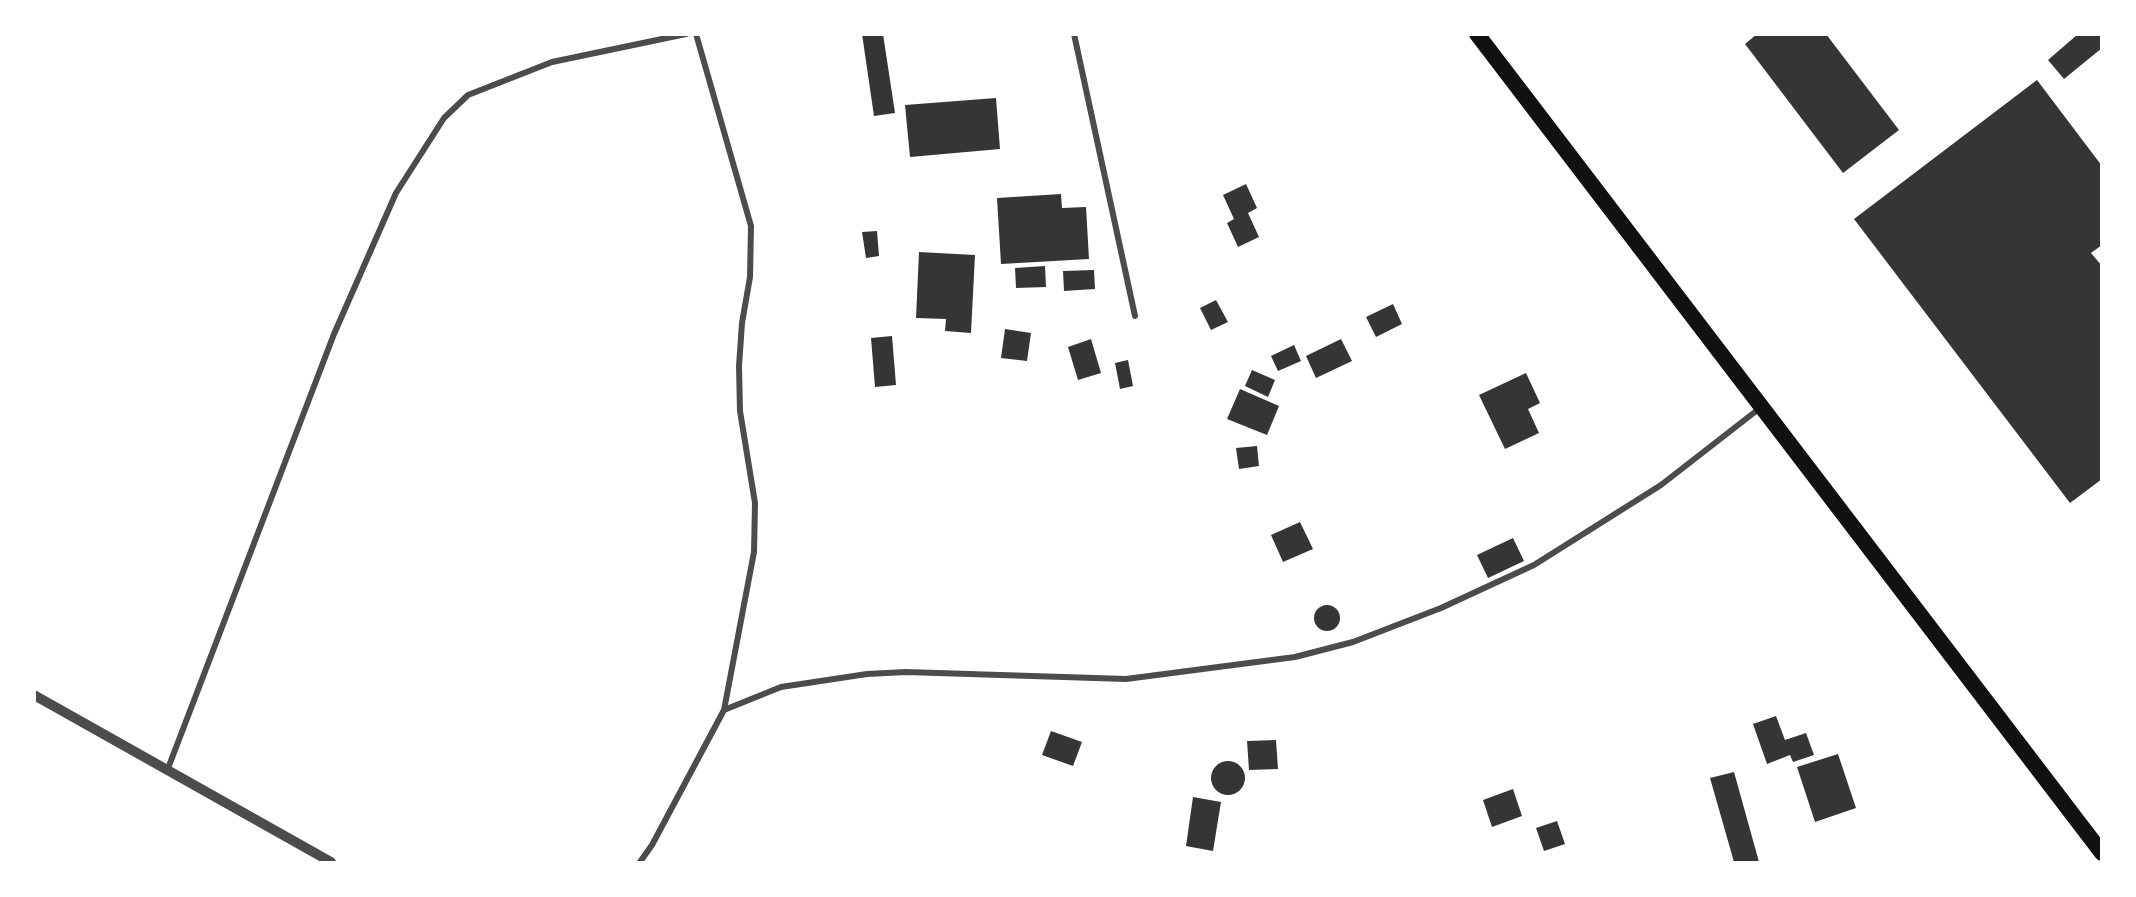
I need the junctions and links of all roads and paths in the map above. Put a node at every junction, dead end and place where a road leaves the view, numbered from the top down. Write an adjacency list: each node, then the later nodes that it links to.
1 (686, 34): 9 (street)
2 (696, 34): 8 (street)
3 (1074, 34): 5 (street)
4 (1477, 34): 6 (highway)
5 (1135, 316)
6 (1761, 408): 8 (street); 10 (highway)
7 (34, 695): 9 (street)
8 (724, 710): 12 (street)
9 (166, 772): 11 (street)
10 (2102, 853)
11 (331, 862)
12 (640, 862)

